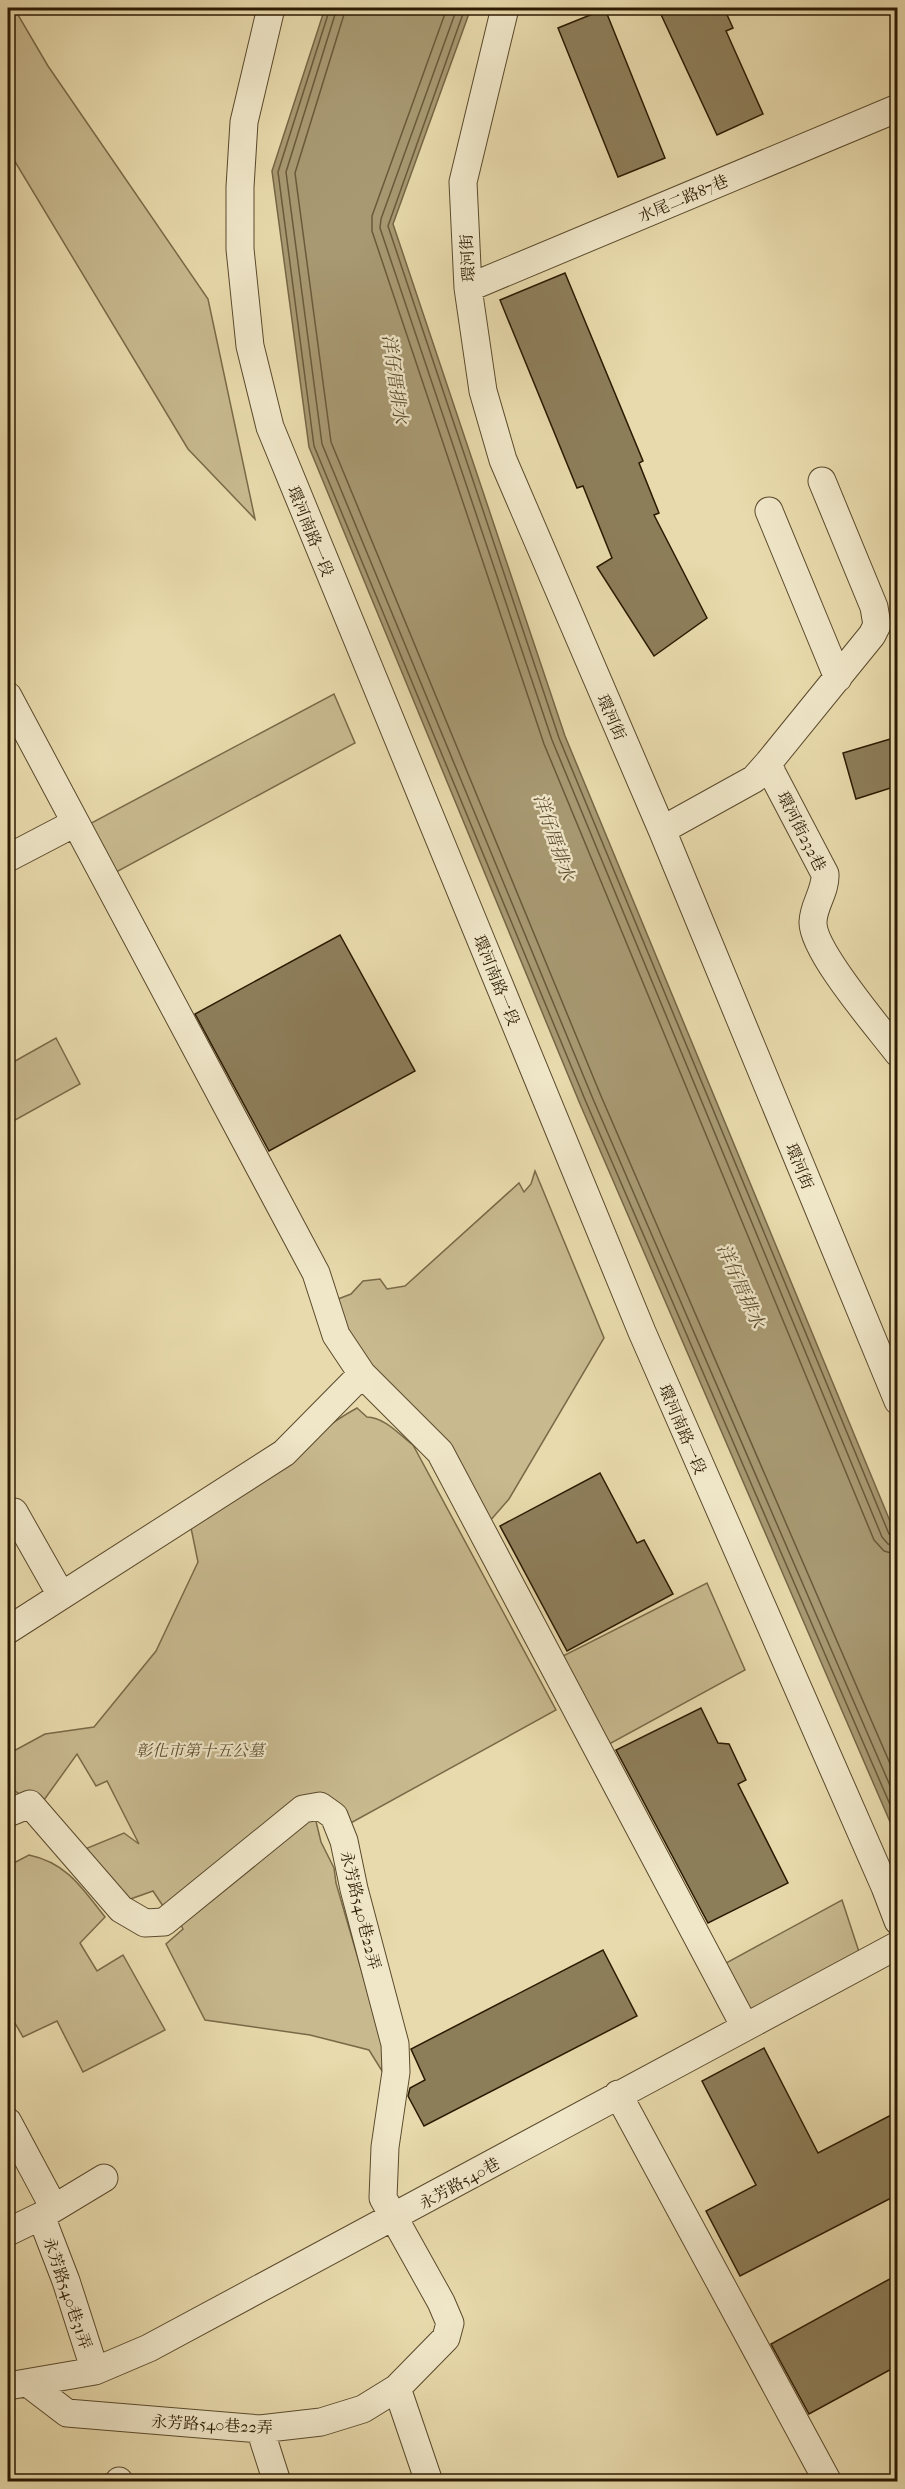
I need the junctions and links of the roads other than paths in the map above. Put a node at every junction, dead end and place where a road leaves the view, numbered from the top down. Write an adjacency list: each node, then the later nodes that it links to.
1 (271, 8): 20 (street, 環河南路一段)
2 (505, 8): 4 (street, 環河街)
3 (897, 108): 4 (street, 水尾二路87巷)
4 (468, 288): 11 (street, 環河街)
5 (822, 481): 7 (street)
6 (769, 511): 7 (street)
7 (838, 678): 9 (street)
8 (8, 696): 10 (street)
9 (769, 762): 11 (street); 13 (street, 環河街232巷)
10 (75, 823): 12 (street); 14 (street)
11 (662, 830): 15 (street, 環河街)
12 (8, 858)
13 (897, 1053)
14 (362, 1374): 17 (street); 22 (street)
15 (897, 1401)
16 (8, 1516): 17 (street)
17 (61, 1595): 18 (street)
18 (8, 1630)
19 (8, 1813): 27 (street, 永芳路540巷22弄)
20 (897, 1921)
21 (897, 1945): 22 (street, 永芳路540巷)
22 (745, 2027): 23 (street, 永芳路540巷)
23 (618, 2094): 27 (street, 永芳路540巷); 35 (street)
24 (8, 2122): 26 (street, 永芳路540巷31弄)
25 (104, 2178): 26 (street)
26 (47, 2211): 28 (street); 29 (street, 永芳路540巷31弄)
27 (393, 2220): 29 (street, 永芳路540巷); 31 (street, 永芳路540巷22弄)
28 (8, 2232)
29 (95, 2371): 30 (street, 永芳路540巷)
30 (18, 2385): 32 (street, 永芳路540巷22弄)
31 (397, 2388): 32 (street, 永芳路540巷22弄); 34 (street)
32 (260, 2429): 33 (street)
33 (277, 2481)
34 (429, 2481)
35 (828, 2481)

